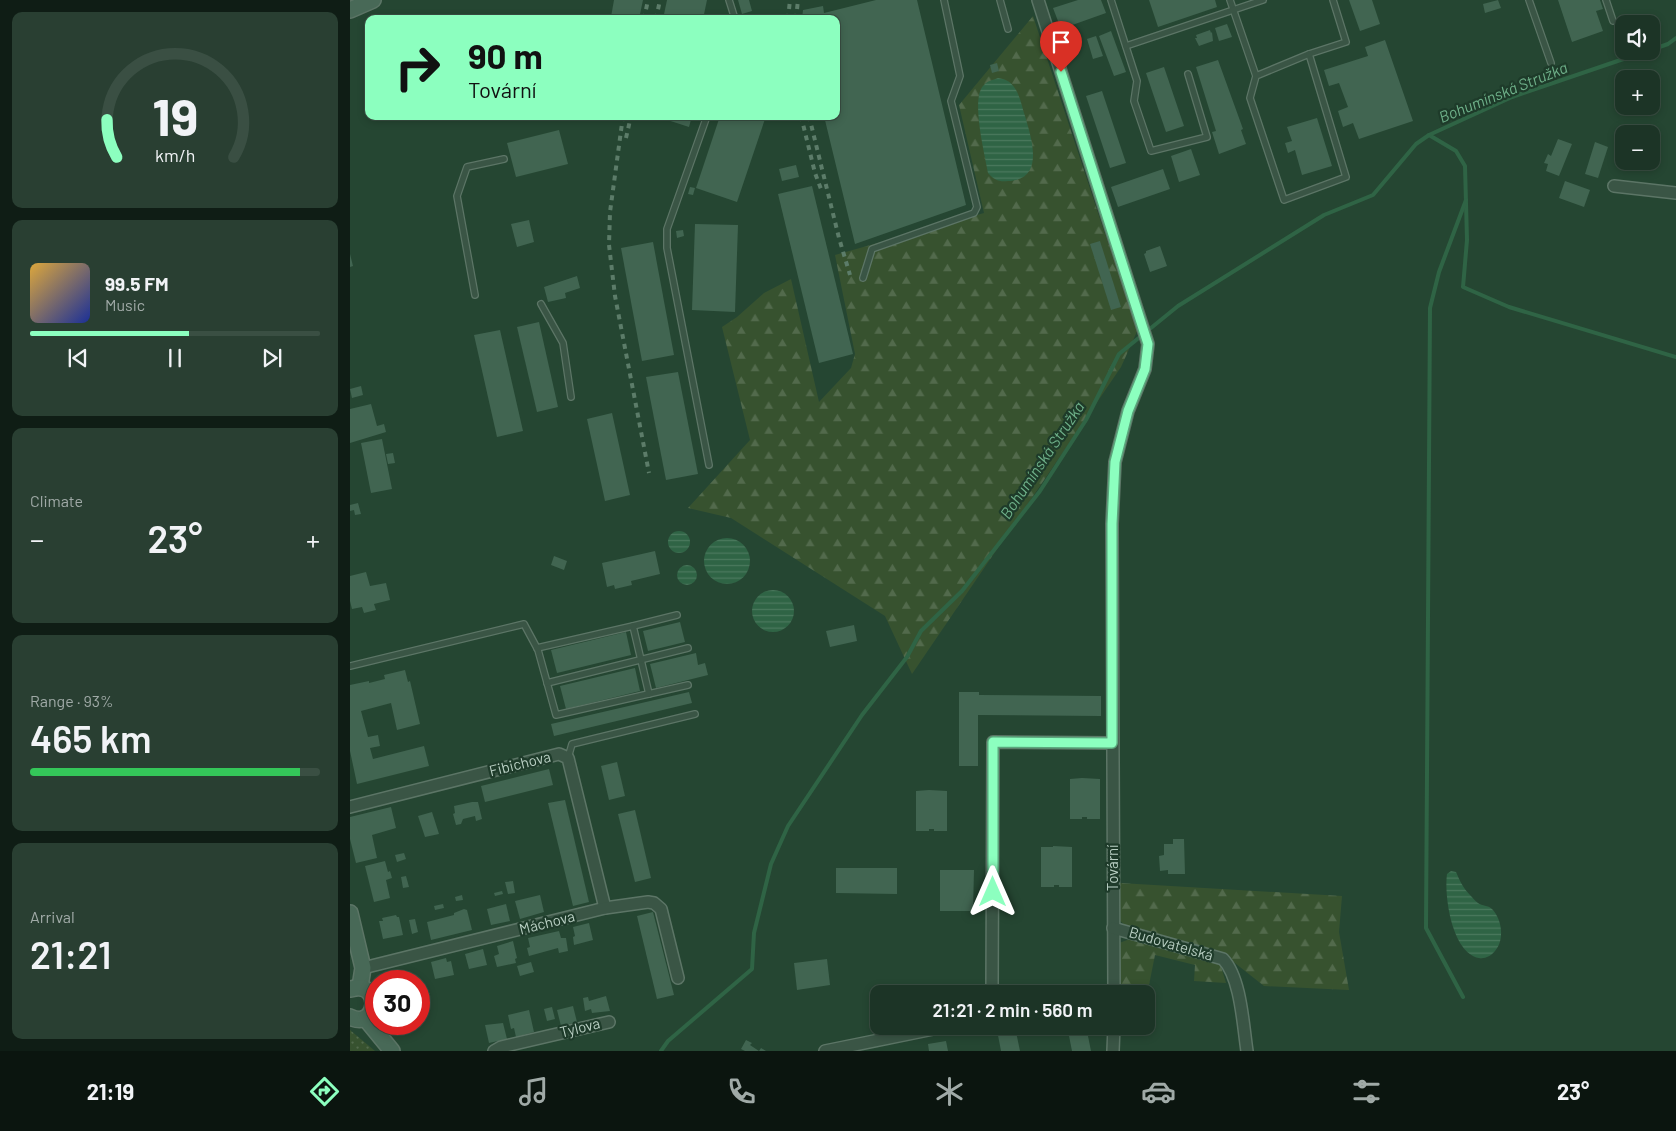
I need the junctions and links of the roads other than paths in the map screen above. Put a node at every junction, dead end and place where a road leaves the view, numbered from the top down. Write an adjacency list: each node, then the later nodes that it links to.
1 (373, 0): 12 (main road)
2 (729, 0): 14 (lane)
3 (944, 0): 26 (lane)
4 (1000, 0): 16 (lane)
5 (1038, 0): 41 (street, Tovární)
6 (1111, 0): 17 (lane)
7 (1230, 0): 13 (lane)
8 (1263, 0): 13 (lane)
9 (1333, 0): 18 (lane)
10 (1529, 0): 19 (lane)
11 (1606, 0): 15 (lane)
12 (350, 10)
13 (1233, 10): 17 (lane); 21 (lane)
14 (734, 15)
15 (1613, 21)
16 (1008, 29)
17 (1126, 46): 20 (lane)
18 (1309, 54): 21 (lane); 21 (lane)
19 (1551, 63)
20 (1188, 74)
21 (1256, 76)
22 (706, 120): 30 (lane)
23 (504, 159): 27 (lane)
24 (1614, 186): 25 (street)
25 (1676, 193)
26 (863, 278)
27 (475, 295)
28 (541, 304): 29 (lane)
29 (571, 397)
30 (709, 465)
31 (678, 616): 32 (lane)
32 (634, 626): 33 (lane); 35 (lane)
33 (537, 648): 36 (lane); 37 (lane)
34 (688, 648): 35 (lane)
35 (641, 659): 37 (lane); 39 (lane)
36 (350, 666)
37 (547, 683): 39 (lane)
38 (688, 685): 39 (lane)
39 (649, 694)
40 (695, 714): 42 (lane)
41 (1112, 743): 46 (street, Tovární); 49 (street)
42 (568, 758): 43 (street, Fibichova); 44 (street, Fibichova)
43 (350, 807)
44 (605, 908): 47 (street, Máchova); 48 (street, Máchova)
45 (350, 913): 47 (main road)
46 (1113, 928): 50 (street, Tovární); 60 (street, Budovatelská)
47 (363, 968): 51 (main road)
48 (678, 978)
49 (992, 985)
50 (1114, 985)
51 (355, 988): 52 (main road)
52 (357, 1017): 56 (main road)
53 (609, 1022): 57 (street, Tylova)
54 (904, 1035): 58 (street)
55 (1114, 1035): 59 (street)
56 (392, 1051)
57 (494, 1051)
58 (825, 1051)
59 (1113, 1051)
60 (1247, 1051)

